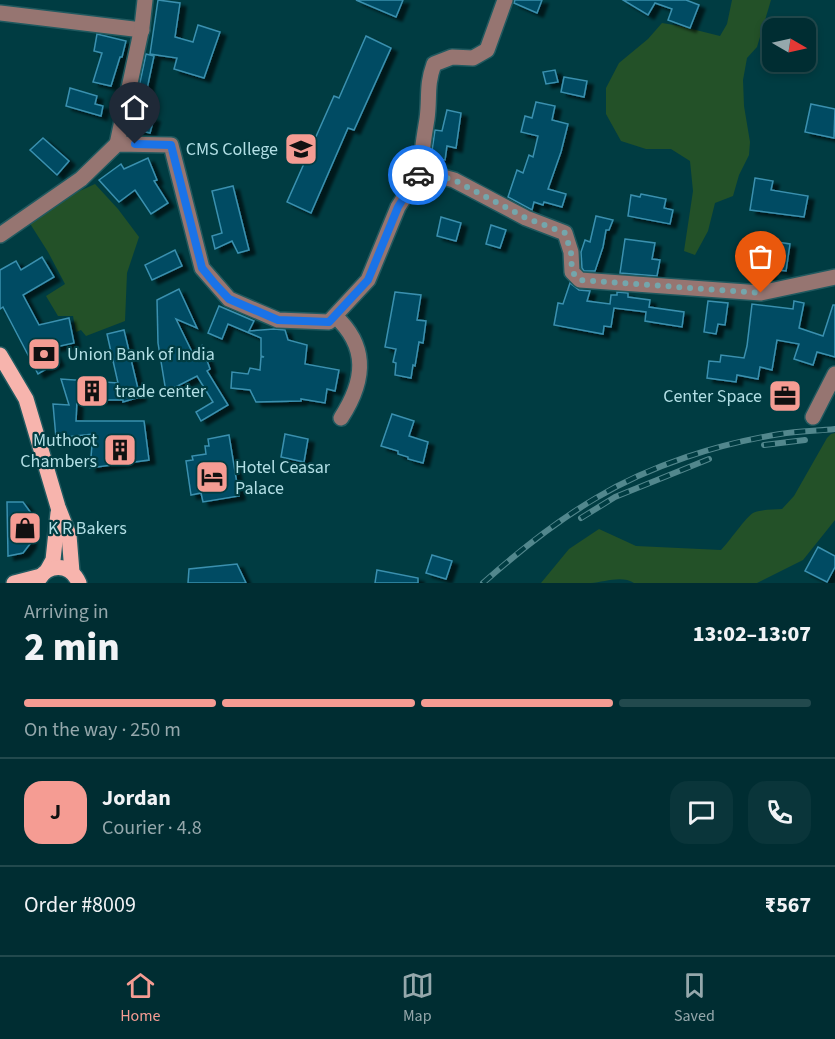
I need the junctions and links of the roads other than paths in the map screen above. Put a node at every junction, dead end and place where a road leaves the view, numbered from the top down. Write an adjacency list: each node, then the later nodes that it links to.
1 (145, 0): 4 (street)
2 (505, 0): 6 (street)
3 (0, 13): 4 (street)
4 (142, 30): 5 (street)
5 (117, 144): 7 (street); 9 (street)
6 (421, 171): 8 (street); 9 (street)
7 (0, 235)
8 (835, 277)
9 (335, 316): 13 (street)
10 (0, 354): 14 (main road)
11 (835, 374): 12 (street)
12 (813, 417)
13 (342, 418)
14 (58, 507): 15 (main road); 16 (main road)
15 (42, 576): 16 (main road); 17 (main road)
16 (76, 578)
17 (14, 583)

